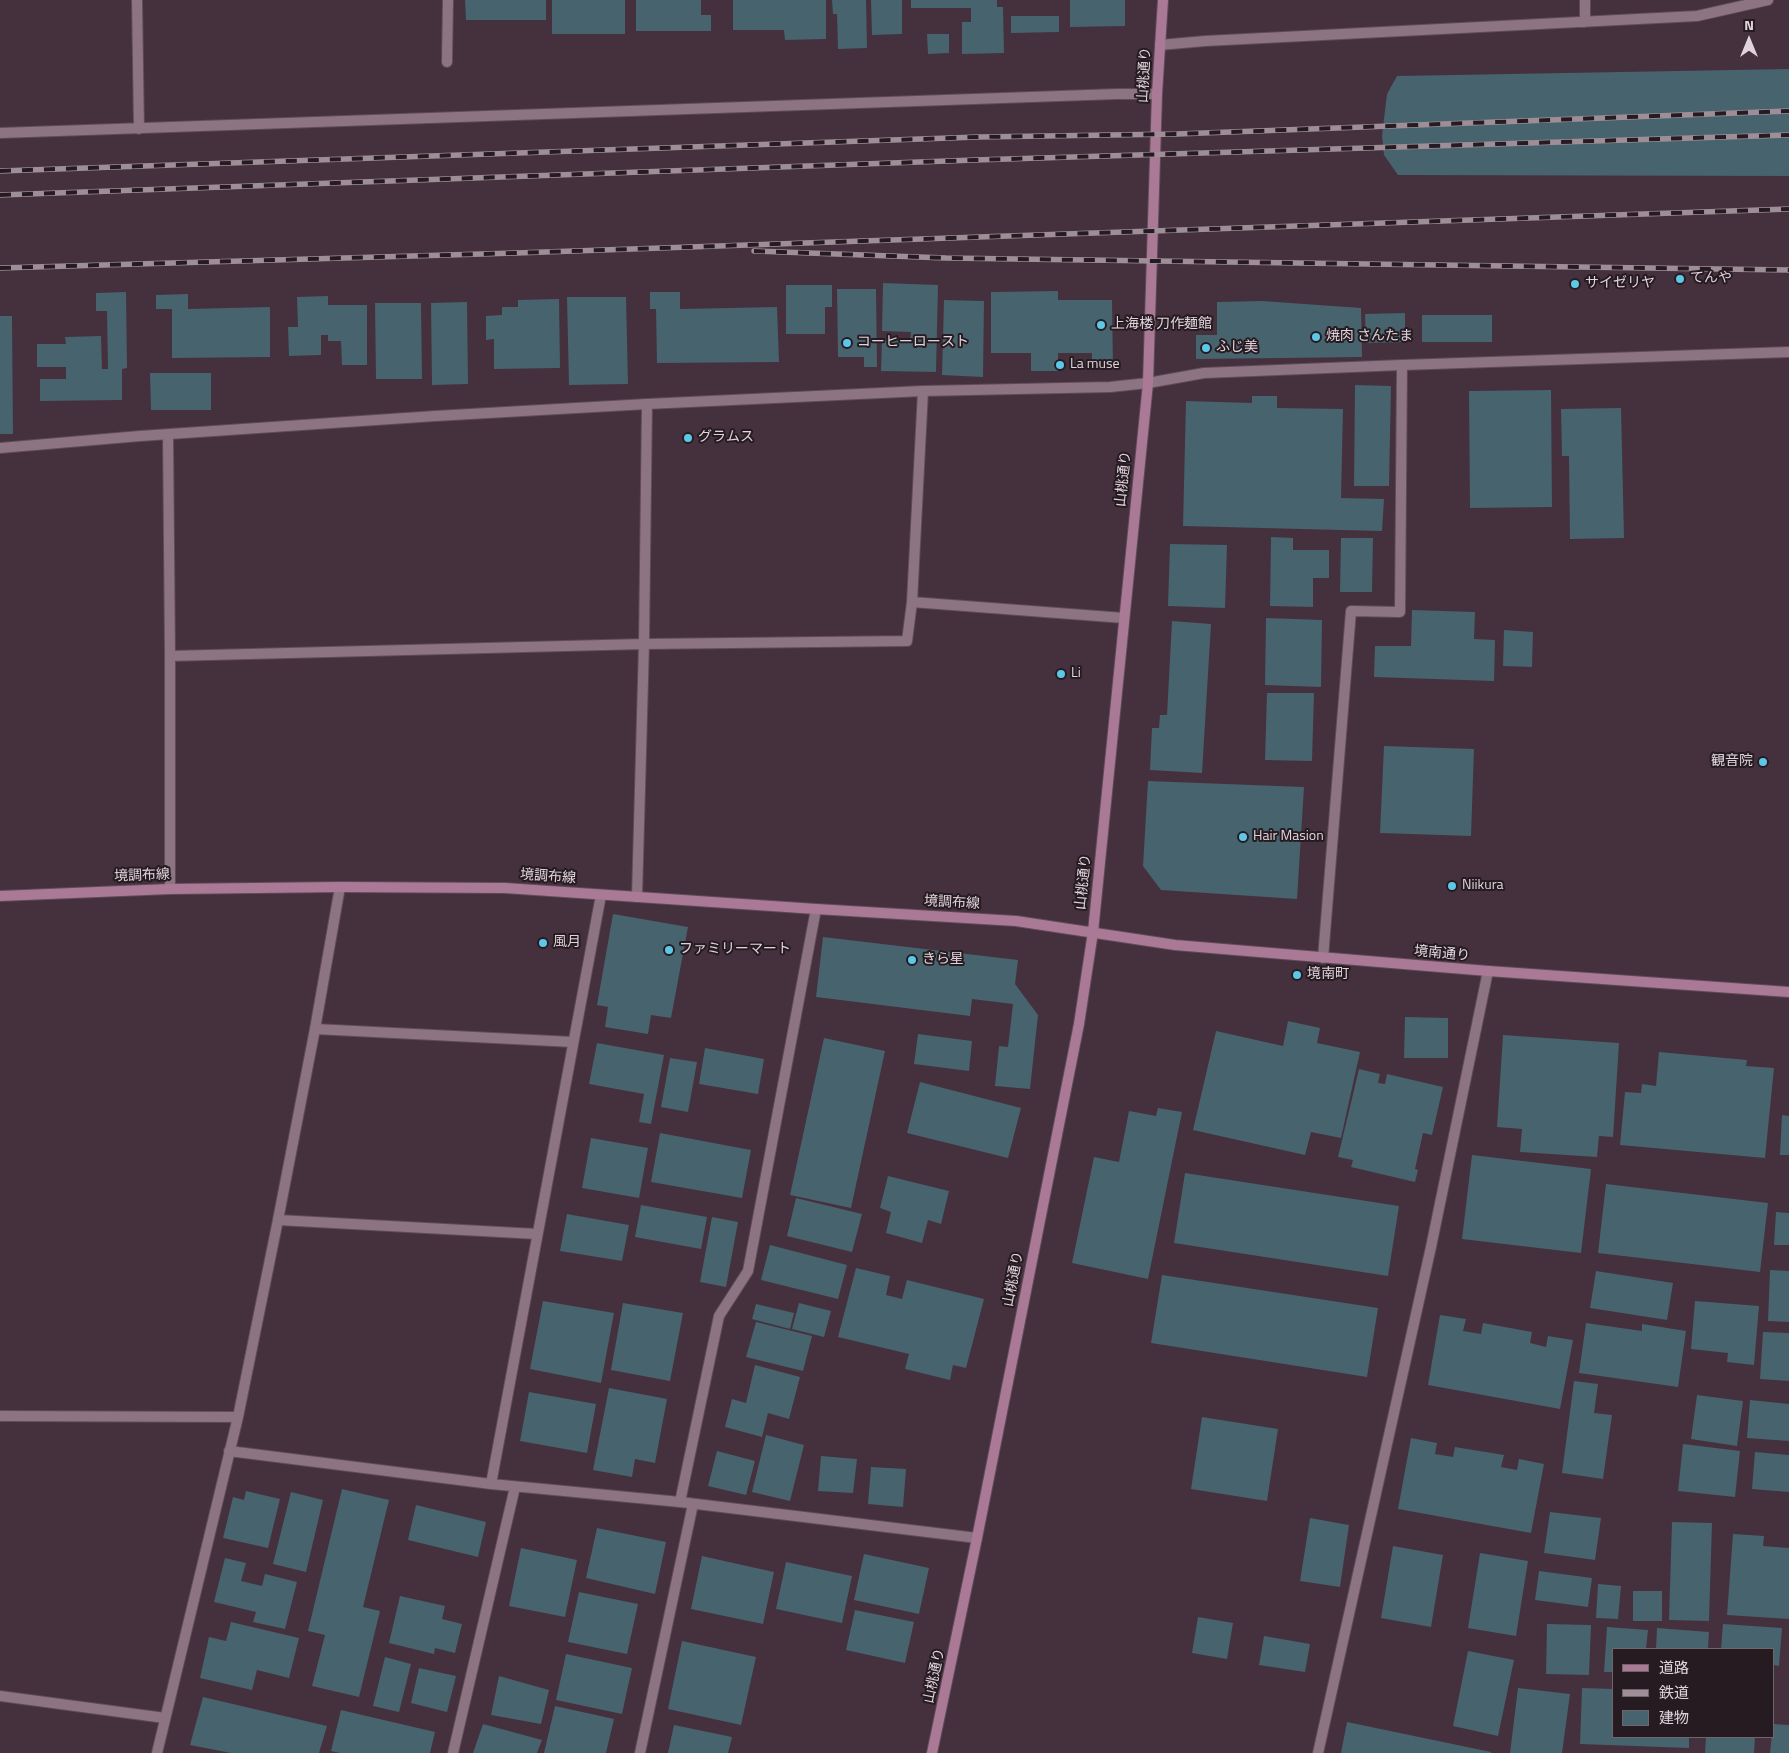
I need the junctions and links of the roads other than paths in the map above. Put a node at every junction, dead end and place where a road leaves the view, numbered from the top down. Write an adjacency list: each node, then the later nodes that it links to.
1 (137, 0): 10 (street)
2 (448, 0): 8 (street)
3 (1162, 0): 7 (street, 山桃通り)
4 (1584, 0): 6 (street)
5 (1768, 0): 6 (street)
6 (1584, 22): 7 (street)
7 (1160, 45): 9 (street, 山桃通り)
8 (447, 62)
9 (1157, 94): 10 (street); 14 (street, 山桃通り)
10 (139, 129): 11 (street)
11 (0, 133)
12 (1789, 352): 13 (street)
13 (1402, 364): 14 (street); 30 (street)
14 (1148, 382): 15 (street); 20 (street, 山桃通り)
15 (923, 391): 16 (street); 19 (street)
16 (647, 404): 17 (street); 21 (street)
17 (168, 435): 18 (street); 22 (street)
18 (0, 448)
19 (912, 602): 20 (street); 21 (street)
20 (1124, 618): 29 (street, 山桃通り)
21 (644, 644): 22 (street); 27 (street)
22 (170, 656): 24 (street)
23 (340, 887): 24 (street, 境調布線); 25 (street, 境調布線); 33 (street)
24 (170, 889): 26 (street, 境調布線)
25 (602, 895): 27 (street, 境調布線); 34 (street)
26 (0, 896)
27 (637, 897): 28 (street, 境調布線)
28 (816, 909): 29 (street, 境調布線); 42 (street)
29 (1093, 932): 30 (street, 境南通り); 44 (street, 山桃通り)
30 (1323, 958): 31 (street, 境南通り)
31 (1488, 971): 32 (street, 境南通り); 51 (street)
32 (1789, 992)
33 (315, 1029): 34 (street); 35 (street)
34 (573, 1042): 36 (street)
35 (278, 1220): 36 (street); 38 (street)
36 (537, 1234): 40 (street)
37 (0, 1416): 38 (street)
38 (238, 1417): 39 (street)
39 (229, 1451): 40 (street); 46 (street)
40 (491, 1484): 41 (street)
41 (514, 1486): 42 (street); 48 (street)
42 (680, 1502): 43 (street)
43 (693, 1504): 44 (street); 49 (street)
44 (977, 1538): 50 (street, 山桃通り)
45 (0, 1696): 46 (street)
46 (165, 1718): 47 (street)
47 (157, 1753)
48 (452, 1753)
49 (640, 1753)
50 (932, 1753)
51 (1318, 1753)

